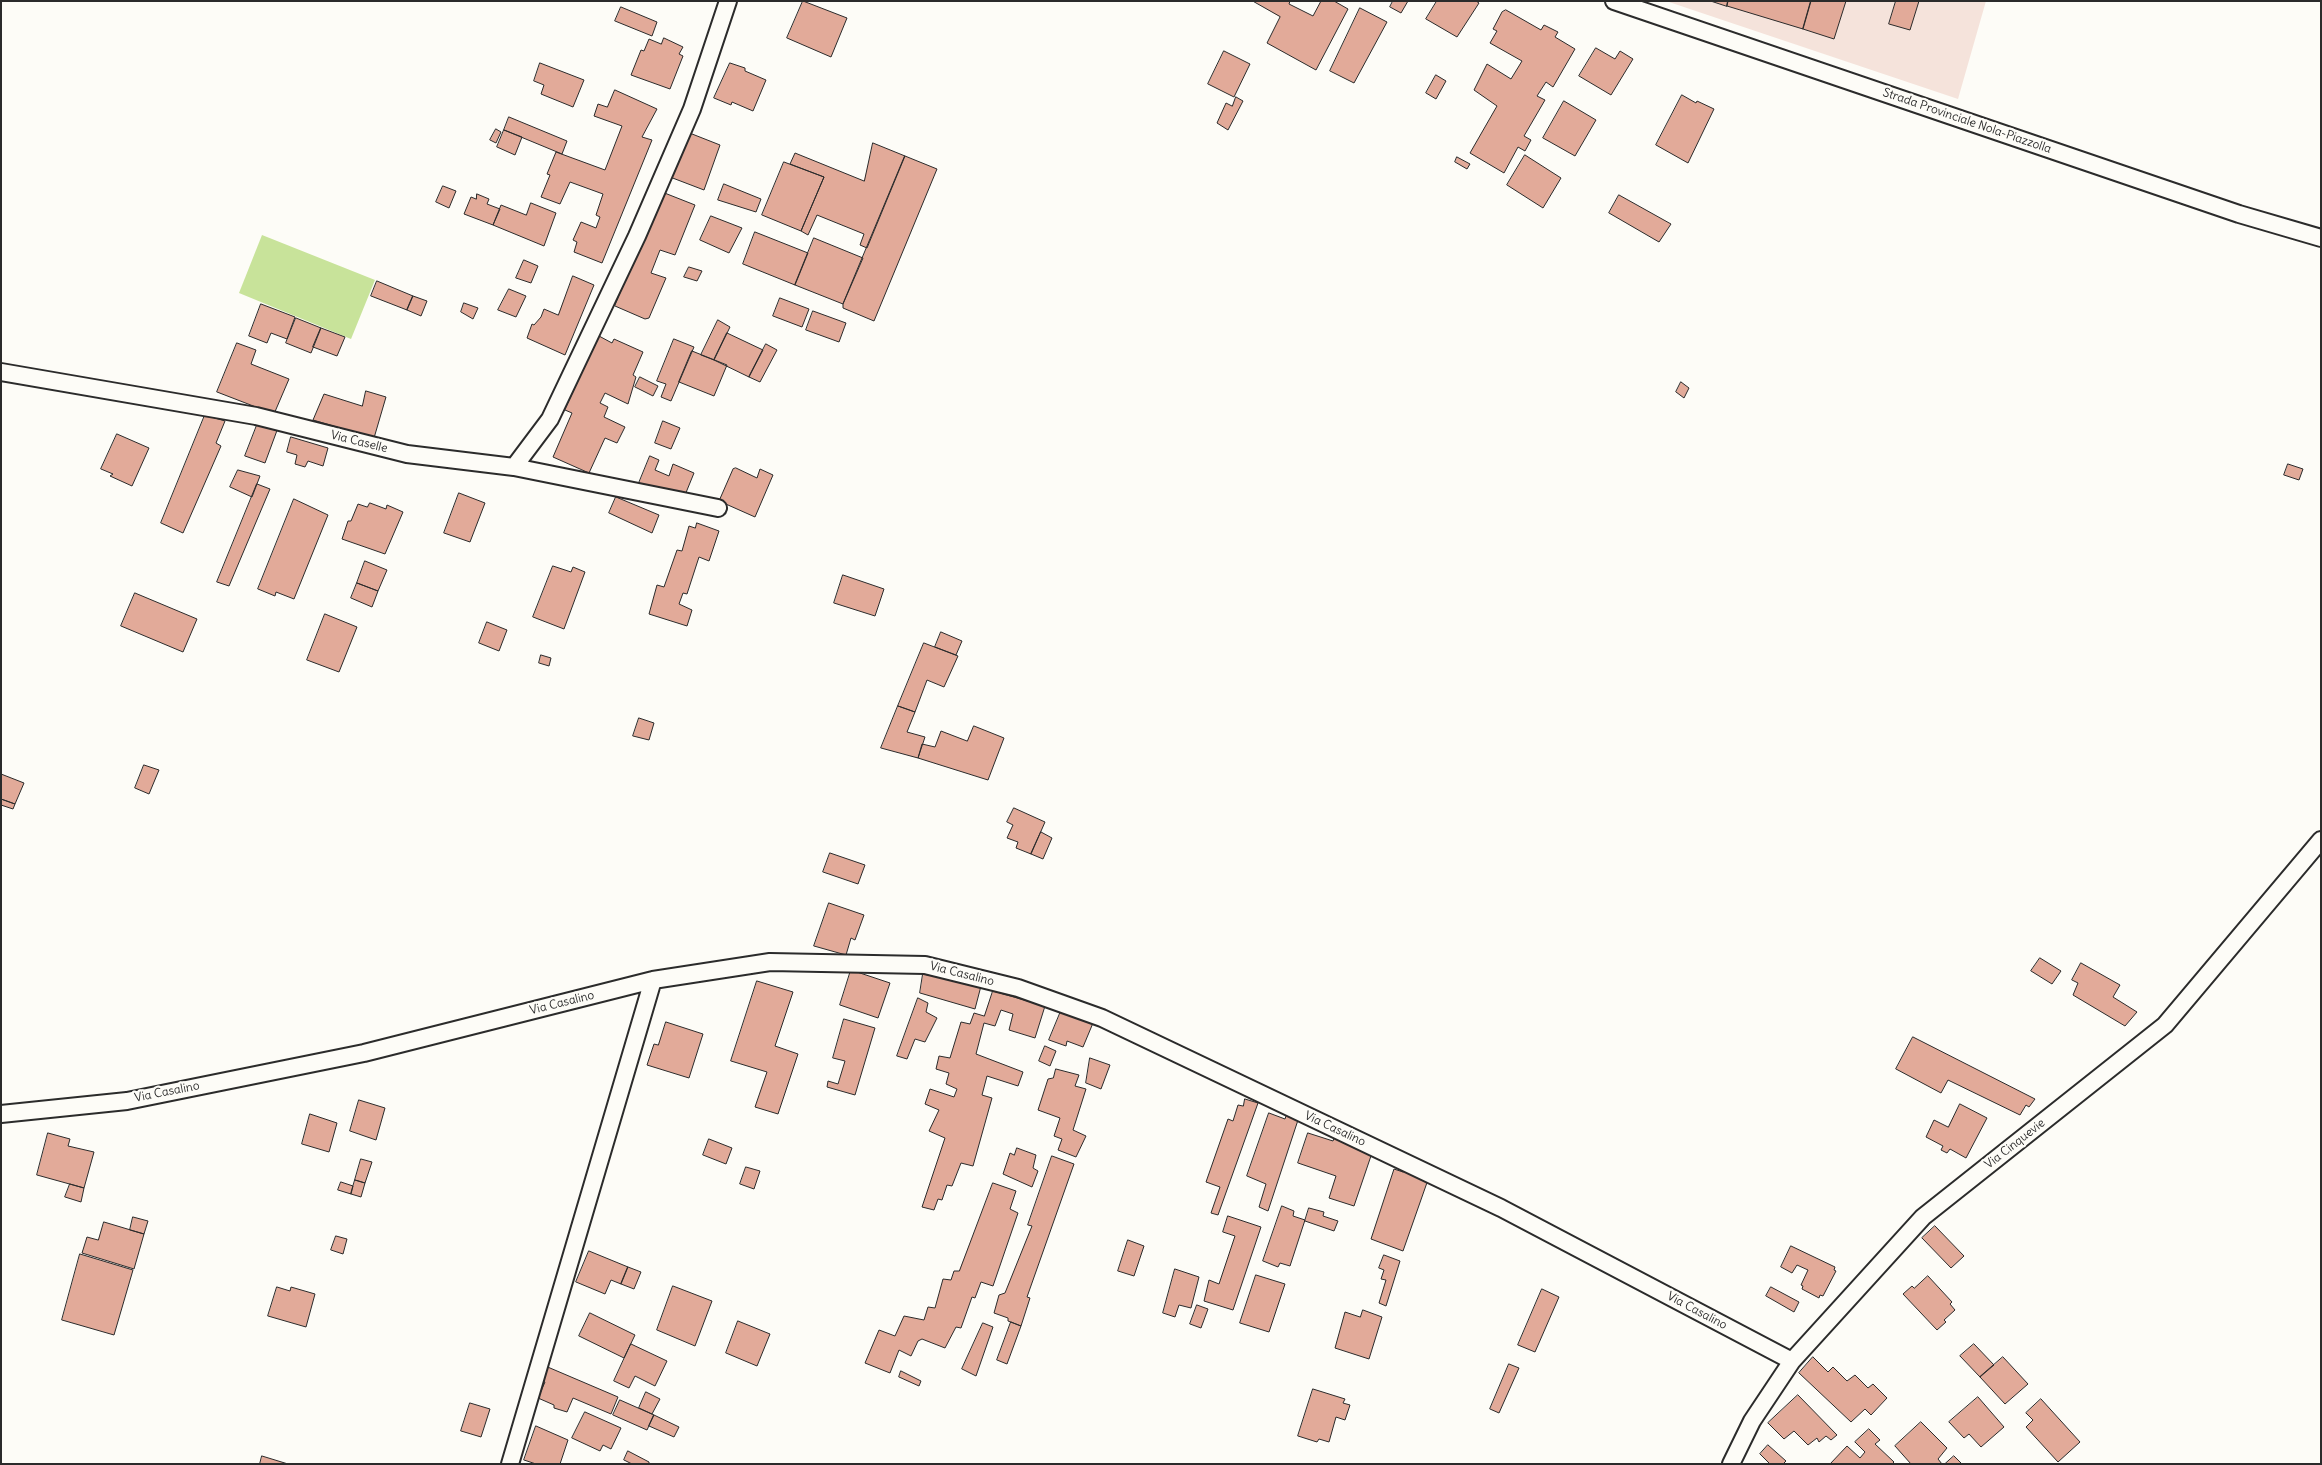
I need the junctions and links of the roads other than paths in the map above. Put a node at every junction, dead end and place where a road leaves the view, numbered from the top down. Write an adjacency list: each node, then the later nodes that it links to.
1 (728, 1): 5 (street)
2 (1614, 1): 3 (street, Strada Provinciale Nola-Piazzolla)
3 (2321, 238)
4 (1, 372): 5 (street, Via Caselle)
5 (514, 467): 6 (street, Via Caselle)
6 (718, 508)
7 (2321, 840): 10 (street, Via Cinquevie)
8 (653, 980): 9 (street, Via Casalino); 10 (street, Via Casalino); 11 (street)
9 (1, 1114)
10 (1792, 1361): 12 (street, Via Cinquevie)
11 (510, 1464)
12 (1731, 1464)

